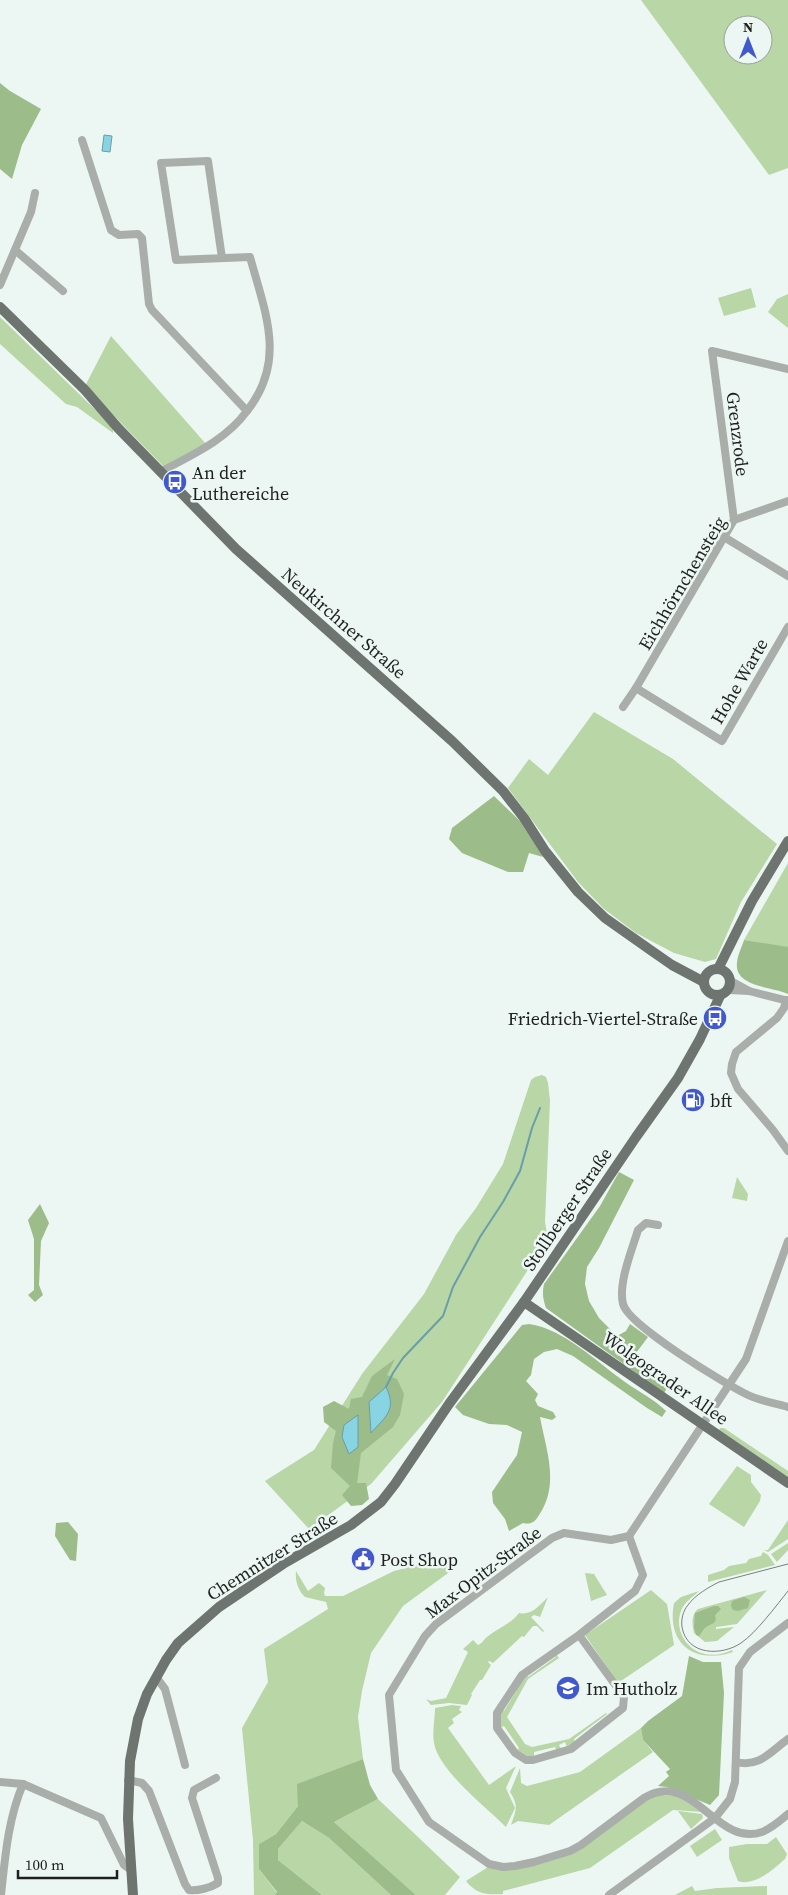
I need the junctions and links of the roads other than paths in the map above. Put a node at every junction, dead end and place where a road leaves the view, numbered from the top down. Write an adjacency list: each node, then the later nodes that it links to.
1 (82, 140): 9 (street)
2 (35, 193): 3 (street)
3 (15, 250): 5 (street); 6 (street)
4 (222, 258): 4 (street); 9 (street)
5 (0, 285)
6 (63, 290)
7 (0, 307): 10 (main road, Neukirchner Straße)
8 (788, 369): 12 (street, Grenzrode)
9 (248, 411): 10 (street)
10 (160, 472): 19 (main road, Neukirchner Straße)
11 (788, 501): 12 (street, Eichhörnchensteig)
12 (734, 520): 13 (street, Eichhörnchensteig)
13 (724, 537): 14 (street); 16 (street, Eichhörnchensteig)
14 (788, 576)
15 (788, 627): 16 (street, Hohe Warte)
16 (636, 688): 17 (street, Eichhörnchensteig)
17 (623, 707)
18 (788, 841): 20 (main road, Stollberger Straße)
19 (666, 960): 20 (main road, Neukirchner Straße); 21 (main road, Neukirchner Straße)
20 (722, 980): 21 (main road); 21 (main road, Neukirchner Straße); 22 (street); 23 (main road, Stollberger Straße)
21 (706, 987): 23 (main road, Stollberger Straße)
22 (787, 1001): 24 (street)
23 (705, 1027): 27 (main road, Stollberger Straße)
24 (788, 1151)
25 (658, 1225): 28 (street)
26 (788, 1241): 28 (street)
27 (524, 1302): 29 (main road, Stollberger Straße); 31 (main road, Wolgograder Allee)
28 (729, 1385): 30 (street); 31 (street)
29 (449, 1404): 36 (main road, Chemnitzer Straße)
30 (788, 1407)
31 (703, 1424): 32 (main road, Wolgograder Allee); 33 (street)
32 (788, 1482)
33 (629, 1536): 35 (street); 45 (street, Max-Opitz-Straße)
34 (788, 1623): 38 (street)
35 (578, 1635): 35 (street)
36 (156, 1677): 39 (street); 41 (main road, Chemnitzer Straße)
37 (788, 1739): 38 (street)
38 (736, 1762): 45 (street)
39 (185, 1765)
40 (216, 1778): 41 (street)
41 (128, 1780): 46 (main road, Chemnitzer Straße)
42 (0, 1782): 43 (street)
43 (23, 1784): 46 (street); 47 (street)
44 (788, 1814): 45 (street, Max-Opitz-Straße)
45 (715, 1818): 49 (street)
46 (131, 1870): 48 (main road, Chemnitzer Straße)
47 (1, 1895)
48 (133, 1895)
49 (609, 1895)

